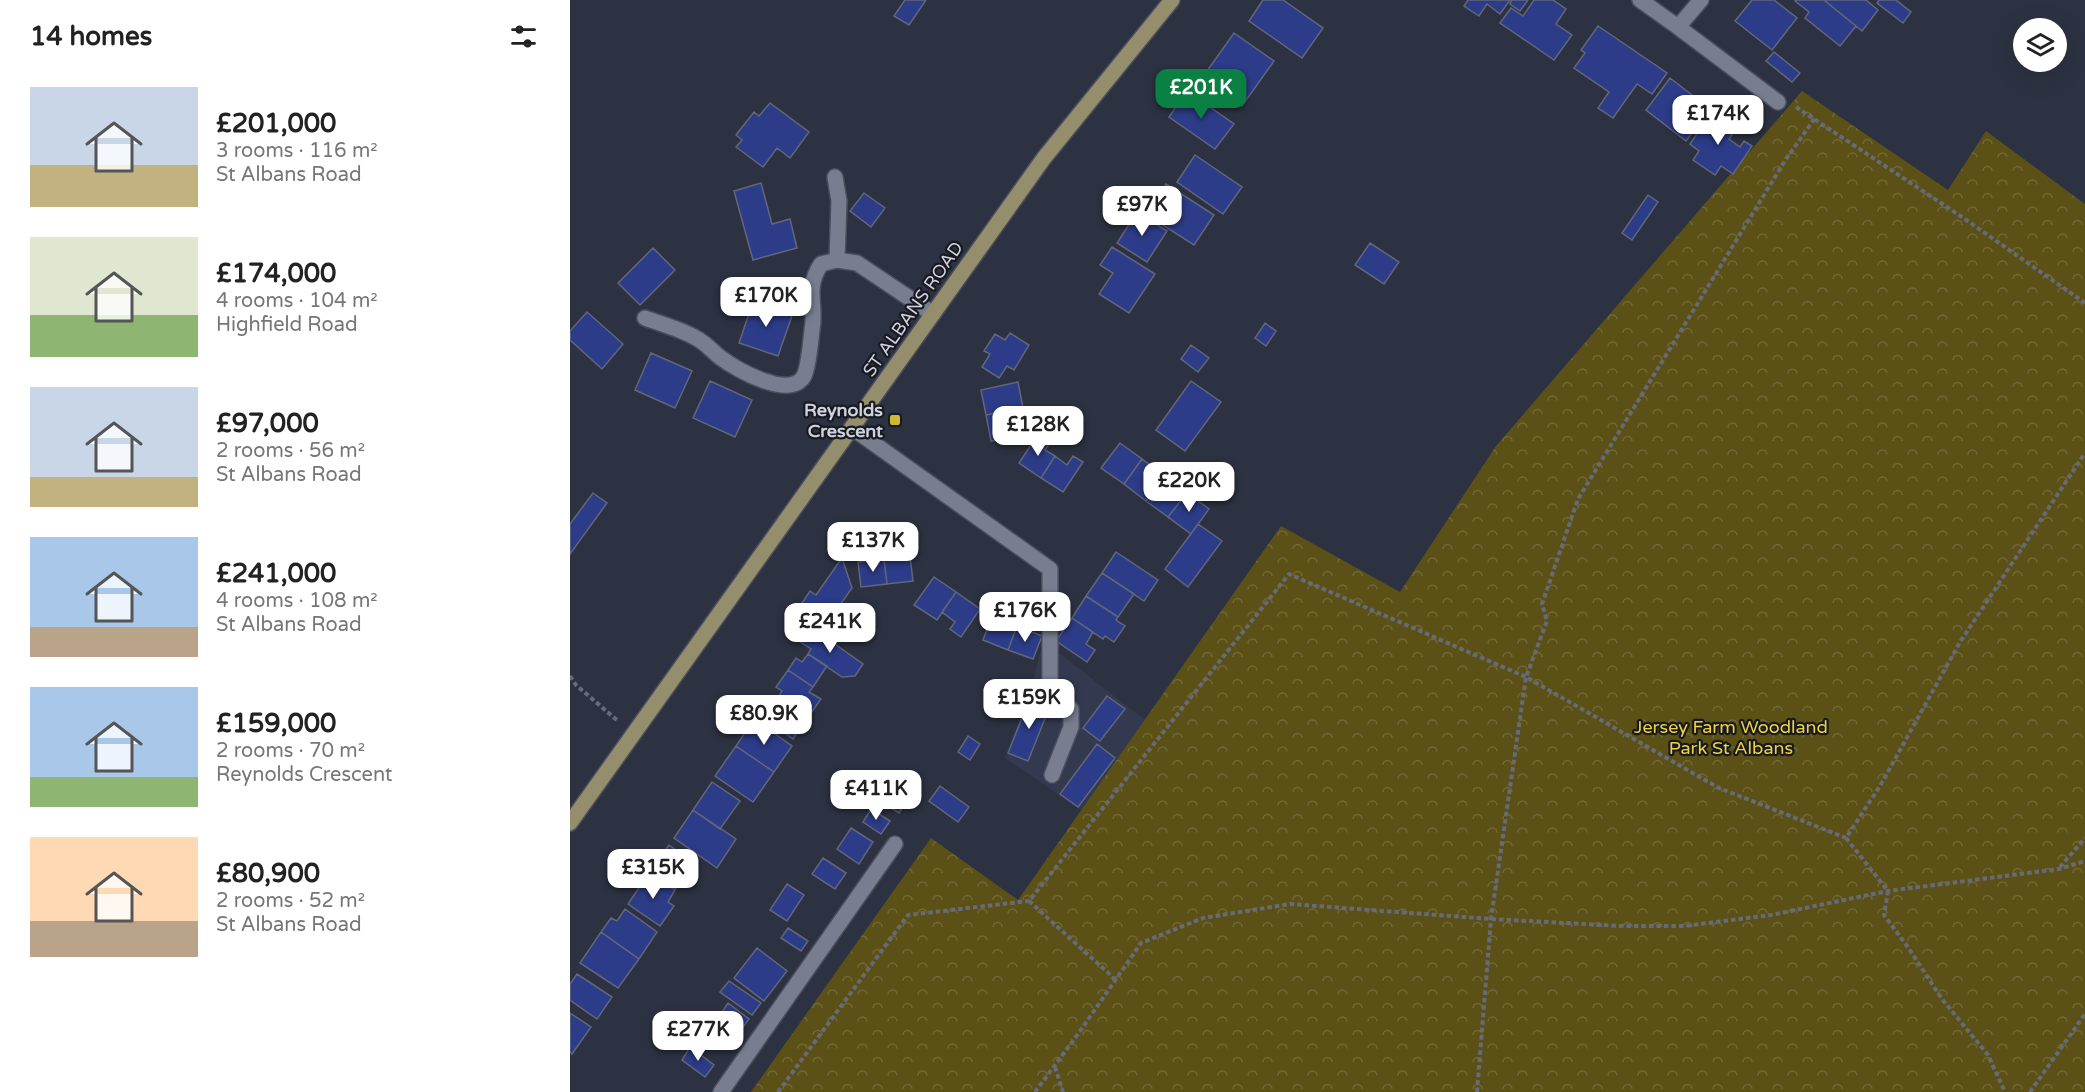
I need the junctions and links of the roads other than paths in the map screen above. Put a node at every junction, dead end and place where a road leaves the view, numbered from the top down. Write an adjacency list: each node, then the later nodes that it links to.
1 (1172, 0): 8 (main road, ST ALBANS ROAD)
2 (1640, 0): 4 (street)
3 (1701, 0): 4 (street)
4 (1678, 27): 5 (street)
5 (1779, 102)
6 (835, 177): 7 (street)
7 (837, 260): 8 (street); 9 (street)
8 (933, 314): 10 (main road, ST ALBANS ROAD)
9 (645, 318)
10 (852, 428): 11 (street); 12 (main road, ST ALBANS ROAD)
11 (1052, 775)
12 (570, 823)
13 (895, 844): 14 (street)
14 (721, 1092)

